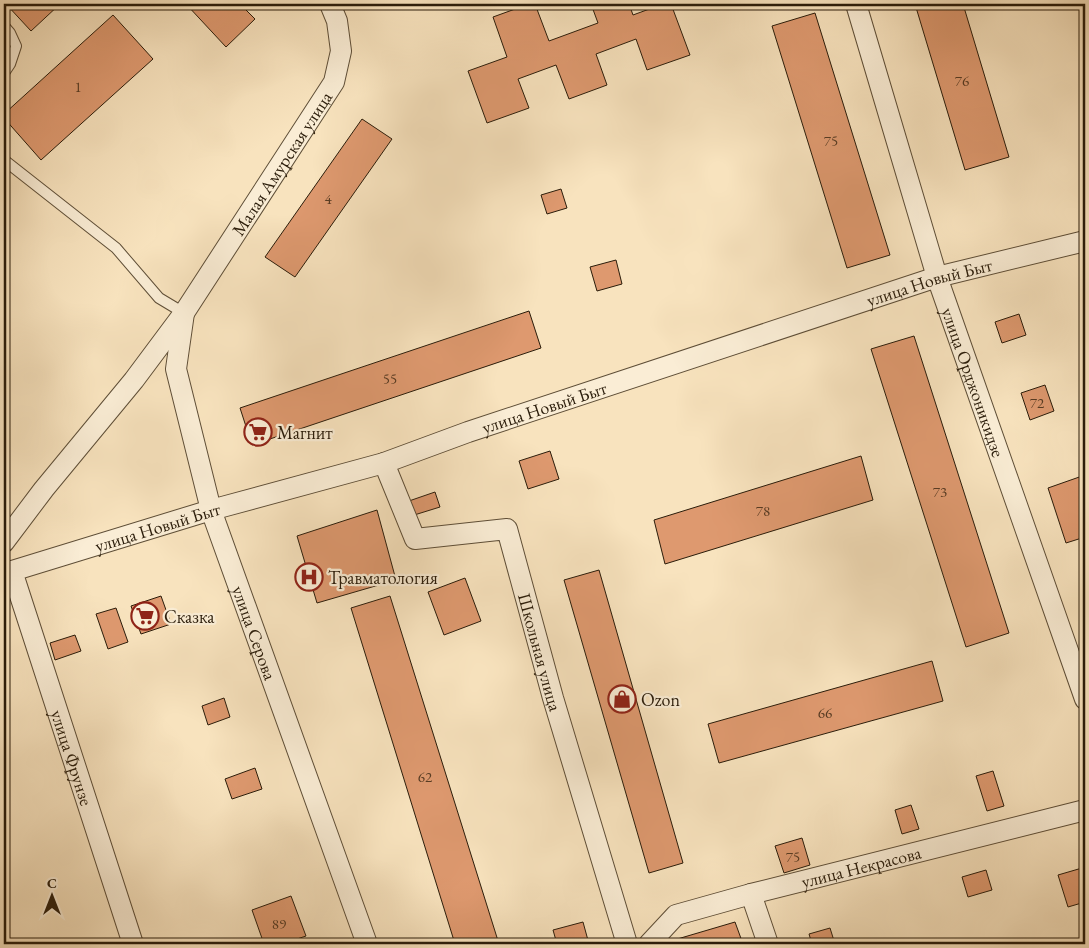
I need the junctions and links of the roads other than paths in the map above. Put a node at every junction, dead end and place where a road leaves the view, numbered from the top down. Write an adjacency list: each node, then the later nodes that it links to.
1 (330, 4): 8 (street, Малая Амурская улица)
2 (856, 4): 7 (street, улица Орджоникидзе)
3 (4, 26): 4 (lane)
4 (4, 73)
5 (4, 160): 8 (lane)
6 (1085, 241): 7 (street, улица Новый Быт)
7 (936, 277): 9 (street, улица Новый Быт); 13 (street, улица Орджоникидзе)
8 (184, 313): 10 (street, улица Серова); 11 (street, Малая Амурская улица)
9 (384, 462): 10 (street, улица Новый Быт); 18 (street, Школьная улица)
10 (212, 510): 12 (street, улица Новый Быт); 17 (street, улица Серова)
11 (4, 542)
12 (8, 573): 16 (street, улица Фрунзе)
13 (1085, 700)
14 (1085, 810): 15 (street, улица Некрасова)
15 (751, 894): 19 (street, улица Некрасова); 20 (street)
16 (133, 944)
17 (368, 944)
18 (626, 944)
19 (649, 944)
20 (768, 944)

